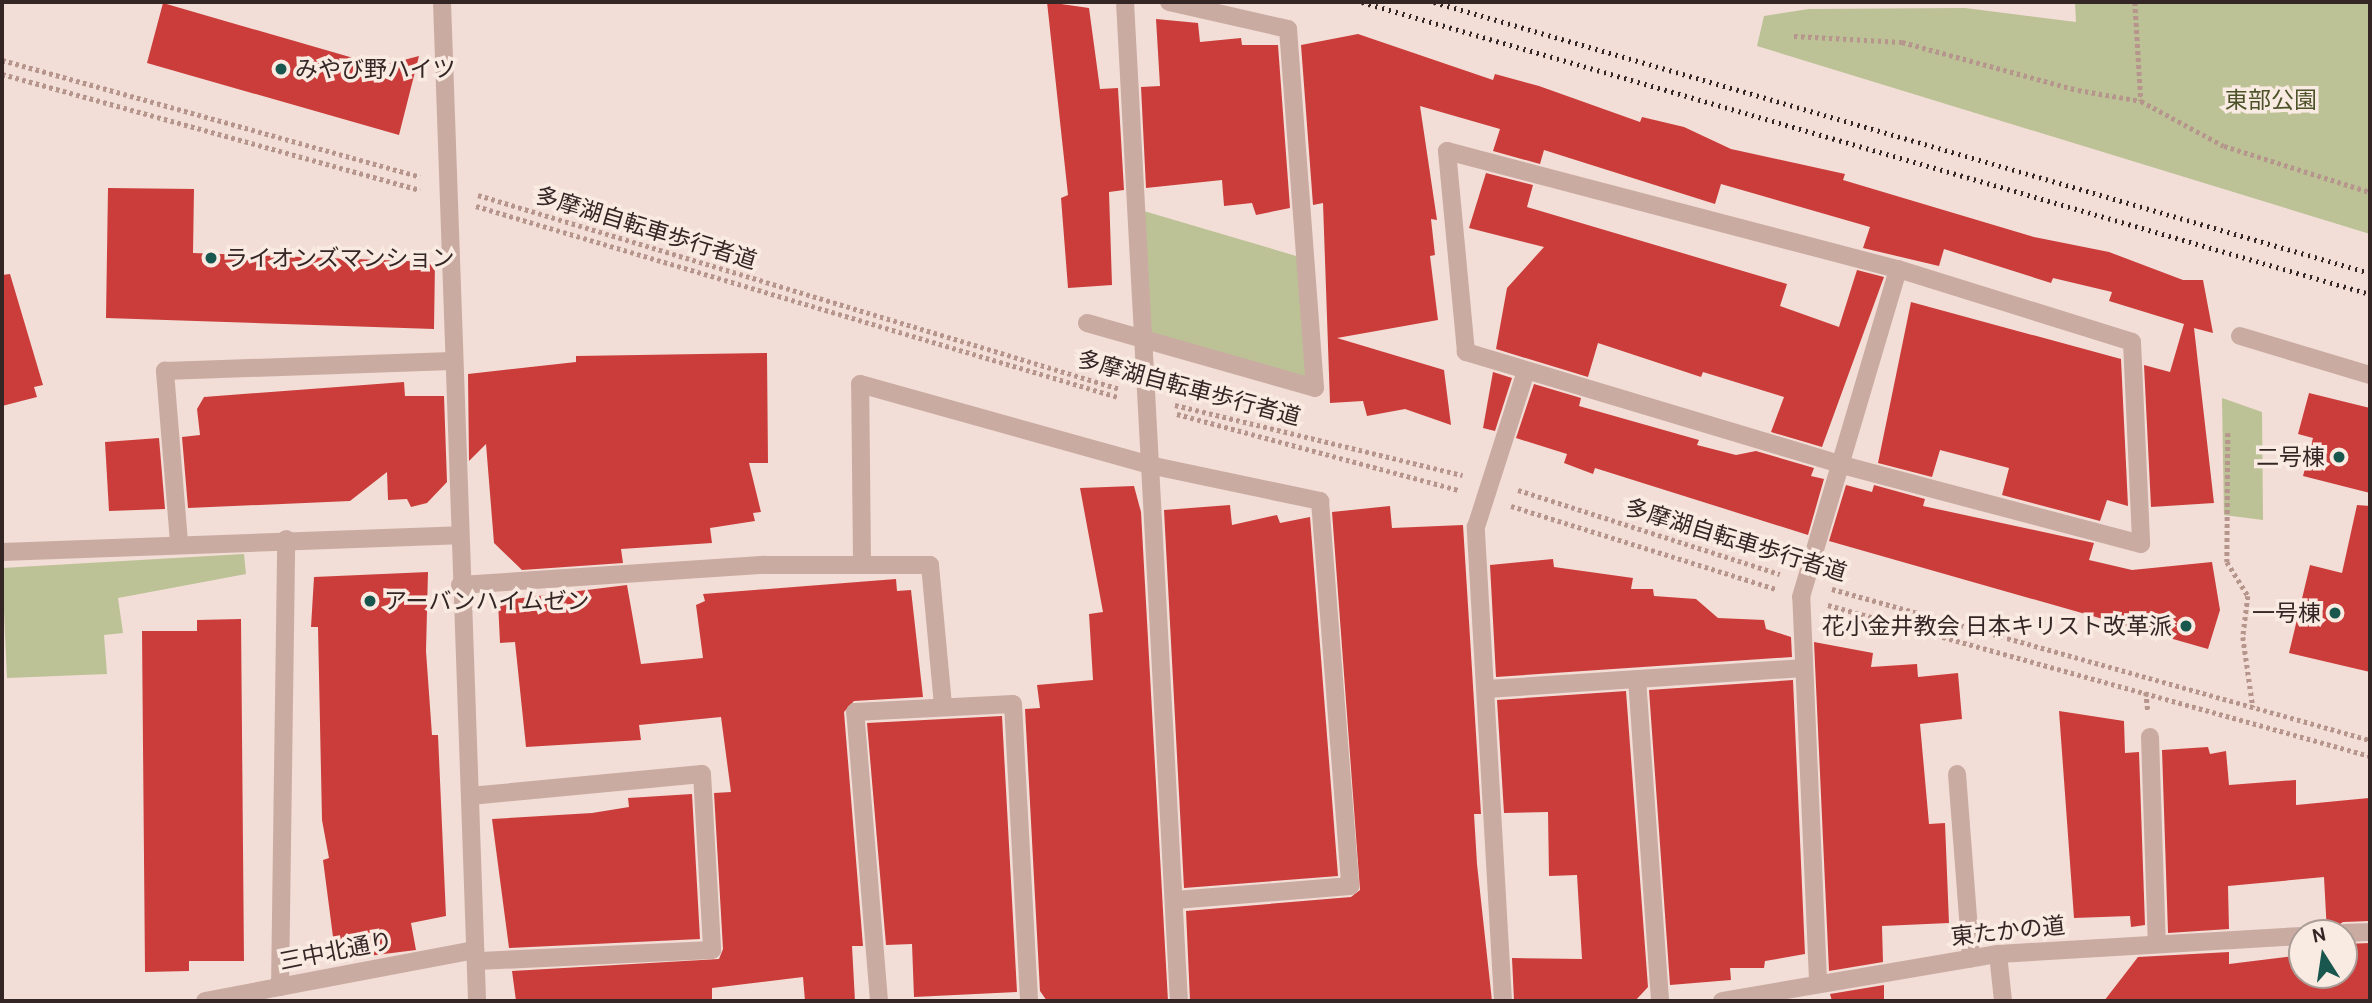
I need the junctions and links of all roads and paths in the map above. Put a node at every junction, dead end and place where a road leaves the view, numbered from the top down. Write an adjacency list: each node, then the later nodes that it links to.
1 (442, 2): 9 (street)
2 (1125, 2): 14 (street)
3 (1169, 2): 14 (street)
4 (2135, 2): 8 (path)
5 (1794, 36): 8 (path)
6 (2, 60): 9 (path, 多摩湖自転車歩行者道)
7 (2, 74): 9 (path)
8 (2141, 101): 10 (path)
9 (446, 191): 15 (street); 18 (path); 18 (path, 多摩湖自転車歩行者道)
10 (2370, 192)
11 (1898, 269): 16 (street); 20 (street); 20 (street)
12 (1087, 323): 14 (street)
13 (2239, 336): 17 (street)
14 (1142, 340): 18 (street)
15 (452, 361): 23 (street); 25 (street)
16 (1526, 371): 20 (street); 22 (street)
17 (2370, 375)
18 (1149, 402): 21 (street); 22 (path); 22 (path, 多摩湖自転車歩行者道)
19 (2228, 433): 34 (path)
20 (1843, 465): 29 (street)
21 (1154, 466): 27 (street); 40 (street); 40 (street)
22 (1485, 489): 29 (path); 29 (path, 多摩湖自転車歩行者道); 32 (street)
23 (459, 535): 24 (street); 28 (street)
24 (286, 539): 25 (street); 47 (street)
25 (179, 542): 26 (street)
26 (2, 552)
27 (862, 561): 28 (street); 33 (street)
28 (460, 585): 39 (street)
29 (1803, 589): 30 (street); 34 (path, 多摩湖自転車歩行者道); 37 (path)
30 (1800, 667): 31 (street); 46 (street)
31 (1636, 679): 32 (street); 54 (street)
32 (1487, 689): 53 (street)
33 (943, 705): 50 (street); 51 (street)
34 (2253, 707): 36 (path, 多摩湖自転車歩行者道)
35 (2150, 737): 42 (street)
36 (2370, 740)
37 (2370, 756)
38 (1957, 775): 45 (street)
39 (470, 796): 44 (street); 44 (street, 三中北通り)
40 (1176, 900): 52 (street)
41 (2288, 937): 42 (street, 東たかの道)
42 (2157, 944): 43 (street, 東たかの道)
43 (1998, 954): 45 (street, 東たかの道); 56 (street)
44 (475, 955): 47 (street, 三中北通り); 49 (street)
45 (1971, 958): 46 (street, 東たかの道)
46 (1818, 980): 55 (street, 東たかの道)
47 (280, 987): 48 (street, 三中北通り)
48 (205, 1001)
49 (477, 1001)
50 (879, 1001)
51 (1029, 1001)
52 (1179, 1001)
53 (1503, 1001)
54 (1660, 1001)
55 (1722, 1001)
56 (2003, 1001)

